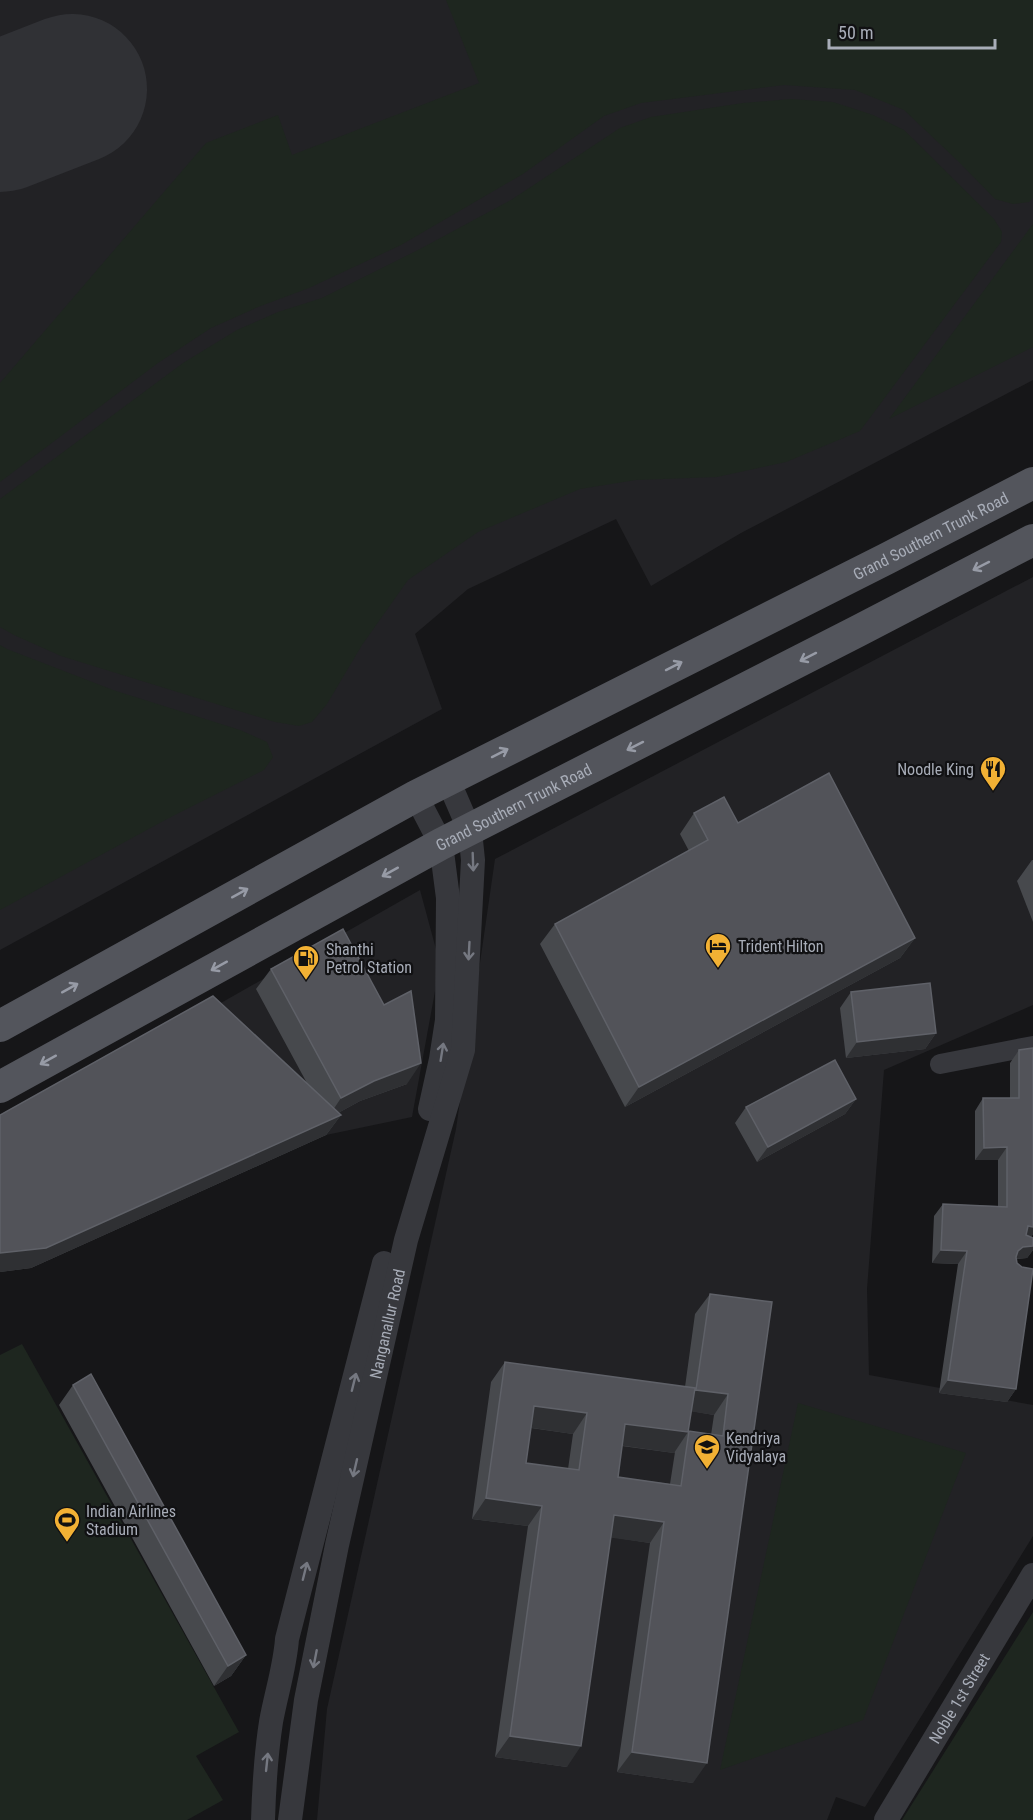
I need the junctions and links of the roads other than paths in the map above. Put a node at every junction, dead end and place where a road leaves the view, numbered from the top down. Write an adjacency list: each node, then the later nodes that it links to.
1 (1033, 483): 3 (main road, Grand Southern Trunk Road, one-way to 1)
2 (1033, 540): 5 (main road, Grand Southern Trunk Road, one-way to 5)
3 (448, 780): 4 (main road, Grand Southern Trunk Road); 5 (street, Nanganallur Road)
4 (416, 796): 6 (street); 7 (main road, Grand Southern Trunk Road, one-way to 4)
5 (470, 831): 6 (main road, Grand Southern Trunk Road); 11 (street, Nanganallur Road, one-way to 11)
6 (441, 844): 10 (main road, Grand Southern Trunk Road, one-way to 10); 11 (street, Nanganallur Road, one-way to 6)
7 (0, 1026)
8 (1033, 1046): 9 (street)
9 (940, 1064)
10 (0, 1087)
11 (388, 1282): 13 (street, Nanganallur Road, one-way to 11); 14 (street, Nanganallur Road, one-way to 14)
12 (1033, 1575): 15 (street, Noble 1st Street)
13 (263, 1820)
14 (290, 1820)
15 (886, 1820)

